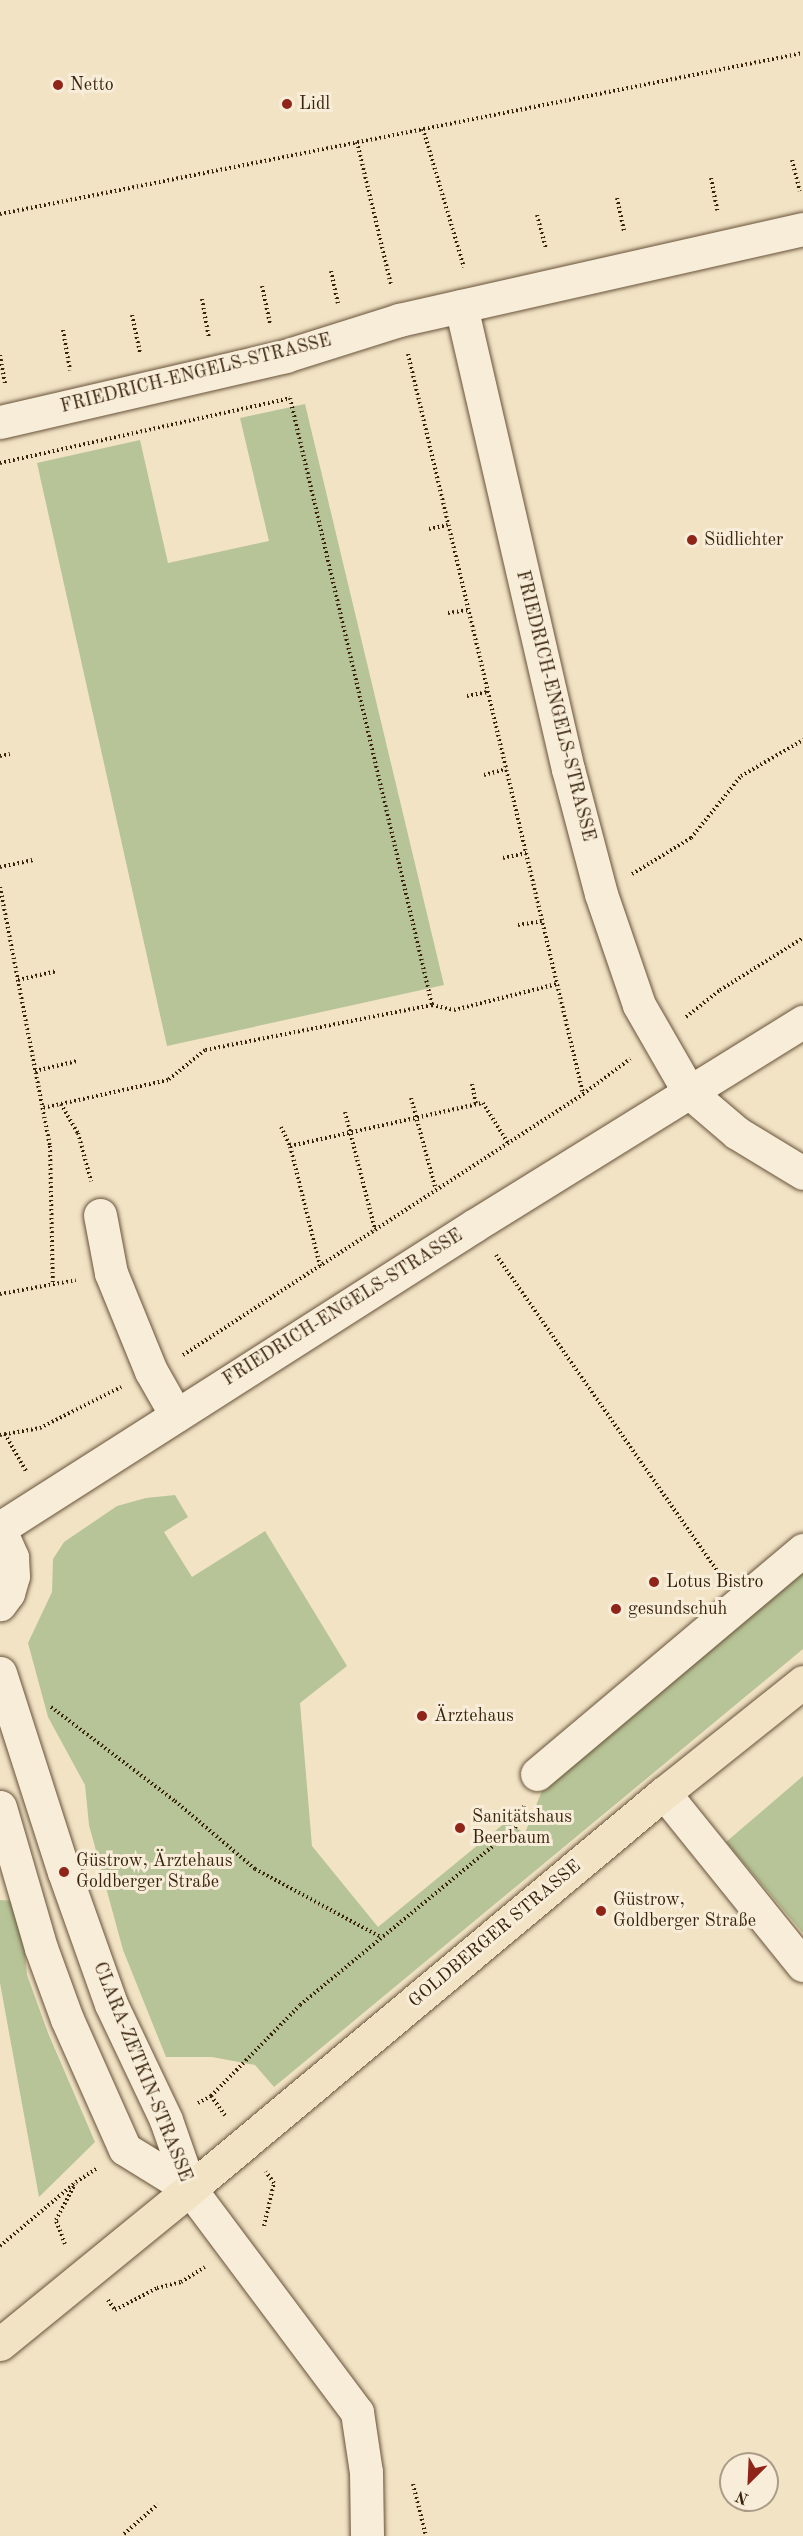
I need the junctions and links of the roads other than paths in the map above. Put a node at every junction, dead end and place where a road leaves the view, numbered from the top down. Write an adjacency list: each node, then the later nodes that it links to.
1 (803, 229): 2 (street, FRIEDRICH-ENGELS-STRASSE)
2 (461, 306): 3 (street, FRIEDRICH-ENGELS-STRASSE); 5 (street, FRIEDRICH-ENGELS-STRASSE)
3 (0, 422)
4 (803, 1022): 5 (street, FRIEDRICH-ENGELS-STRASSE)
5 (689, 1092): 6 (street); 8 (street, FRIEDRICH-ENGELS-STRASSE)
6 (803, 1173)
7 (100, 1215): 8 (street)
8 (176, 1415): 9 (street, FRIEDRICH-ENGELS-STRASSE)
9 (0, 1529): 11 (street)
10 (803, 1550): 14 (street)
11 (0, 1604)
12 (0, 1673): 18 (street, CLARA-ZETKIN-STRASSE)
13 (803, 1682): 15 (main road, GOLDBERGER STRASSE)
14 (537, 1774)
15 (664, 1793): 17 (street); 18 (main road, GOLDBERGER STRASSE)
16 (0, 1807): 18 (street, CLARA-ZETKIN-STRASSE)
17 (803, 1965)
18 (190, 2189): 19 (main road, GOLDBERGER STRASSE); 20 (street)
19 (0, 2344)
20 (368, 2536)

